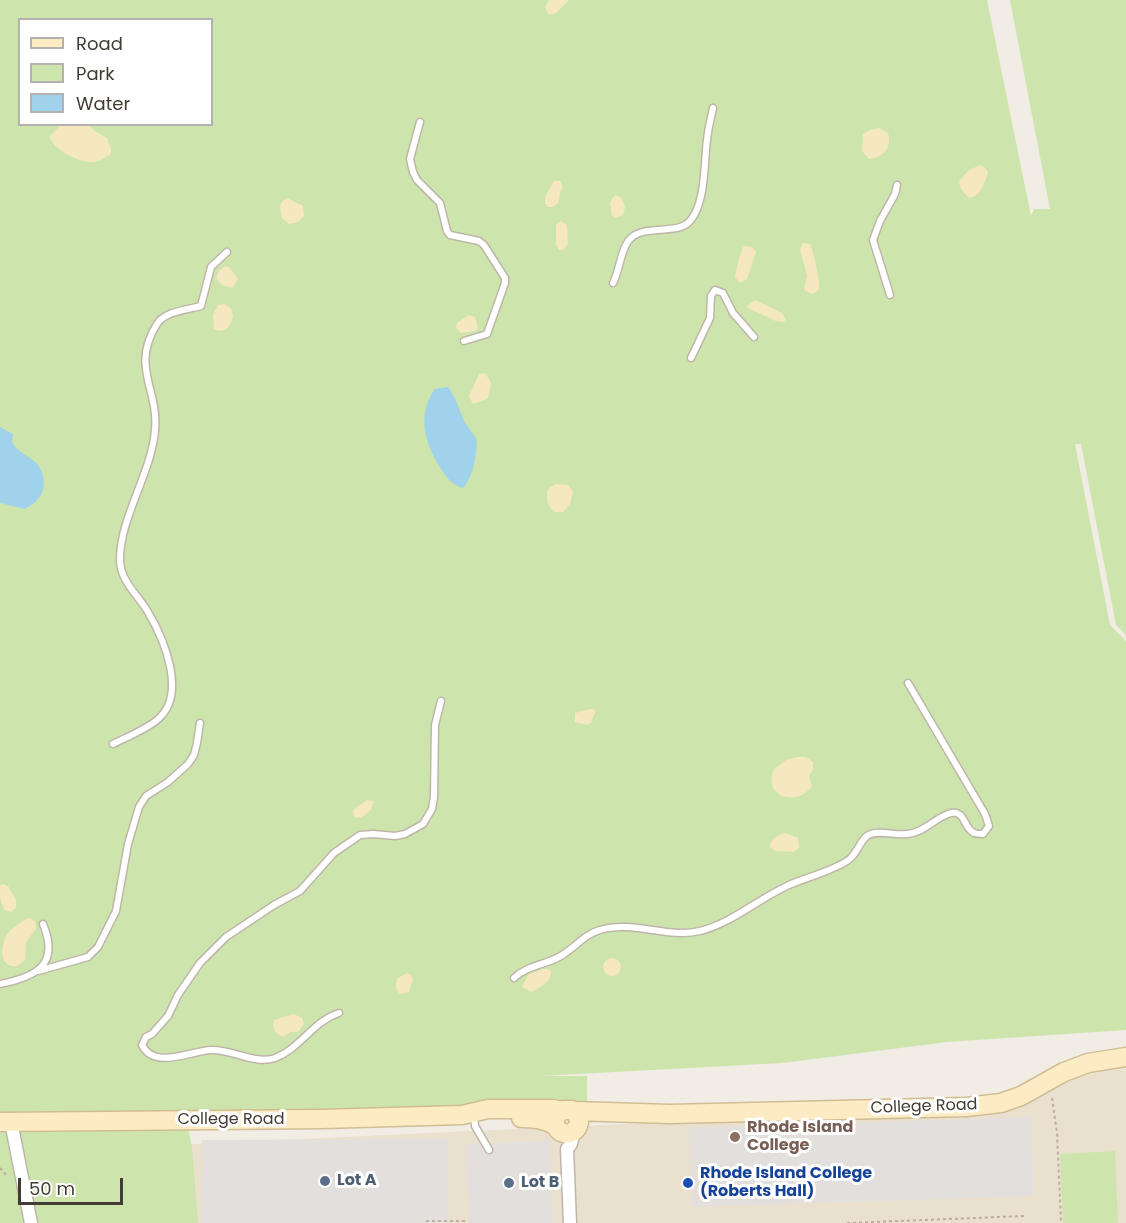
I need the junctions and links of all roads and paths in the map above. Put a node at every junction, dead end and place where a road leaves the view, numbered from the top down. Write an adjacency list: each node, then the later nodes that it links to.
1 (713, 108): 5 (lane)
2 (420, 122): 8 (lane)
3 (897, 185): 6 (lane)
4 (227, 252): 13 (lane)
5 (613, 283)
6 (890, 295)
7 (754, 337): 9 (lane)
8 (464, 341)
9 (691, 358)
10 (908, 683): 16 (lane)
11 (441, 701): 18 (lane)
12 (200, 723): 15 (lane)
13 (113, 744)
14 (43, 924): 15 (lane)
15 (38, 971): 17 (lane)
16 (514, 978)
17 (0, 984)
18 (339, 1013)
19 (1126, 1057): 23 (street, College Road)
20 (1053, 1098): 32 (path)
21 (470, 1115): 22 (street, College Road); 23 (street, College Road); 24 (lane)
22 (6, 1122): 30 (street)
23 (567, 1126): 28 (street)
24 (489, 1150)
25 (1025, 1216): 29 (path)
26 (426, 1221): 27 (path)
27 (466, 1221)
28 (570, 1222)
29 (901, 1222): 31 (path)
30 (32, 1223)
31 (847, 1223)
32 (1061, 1223)

